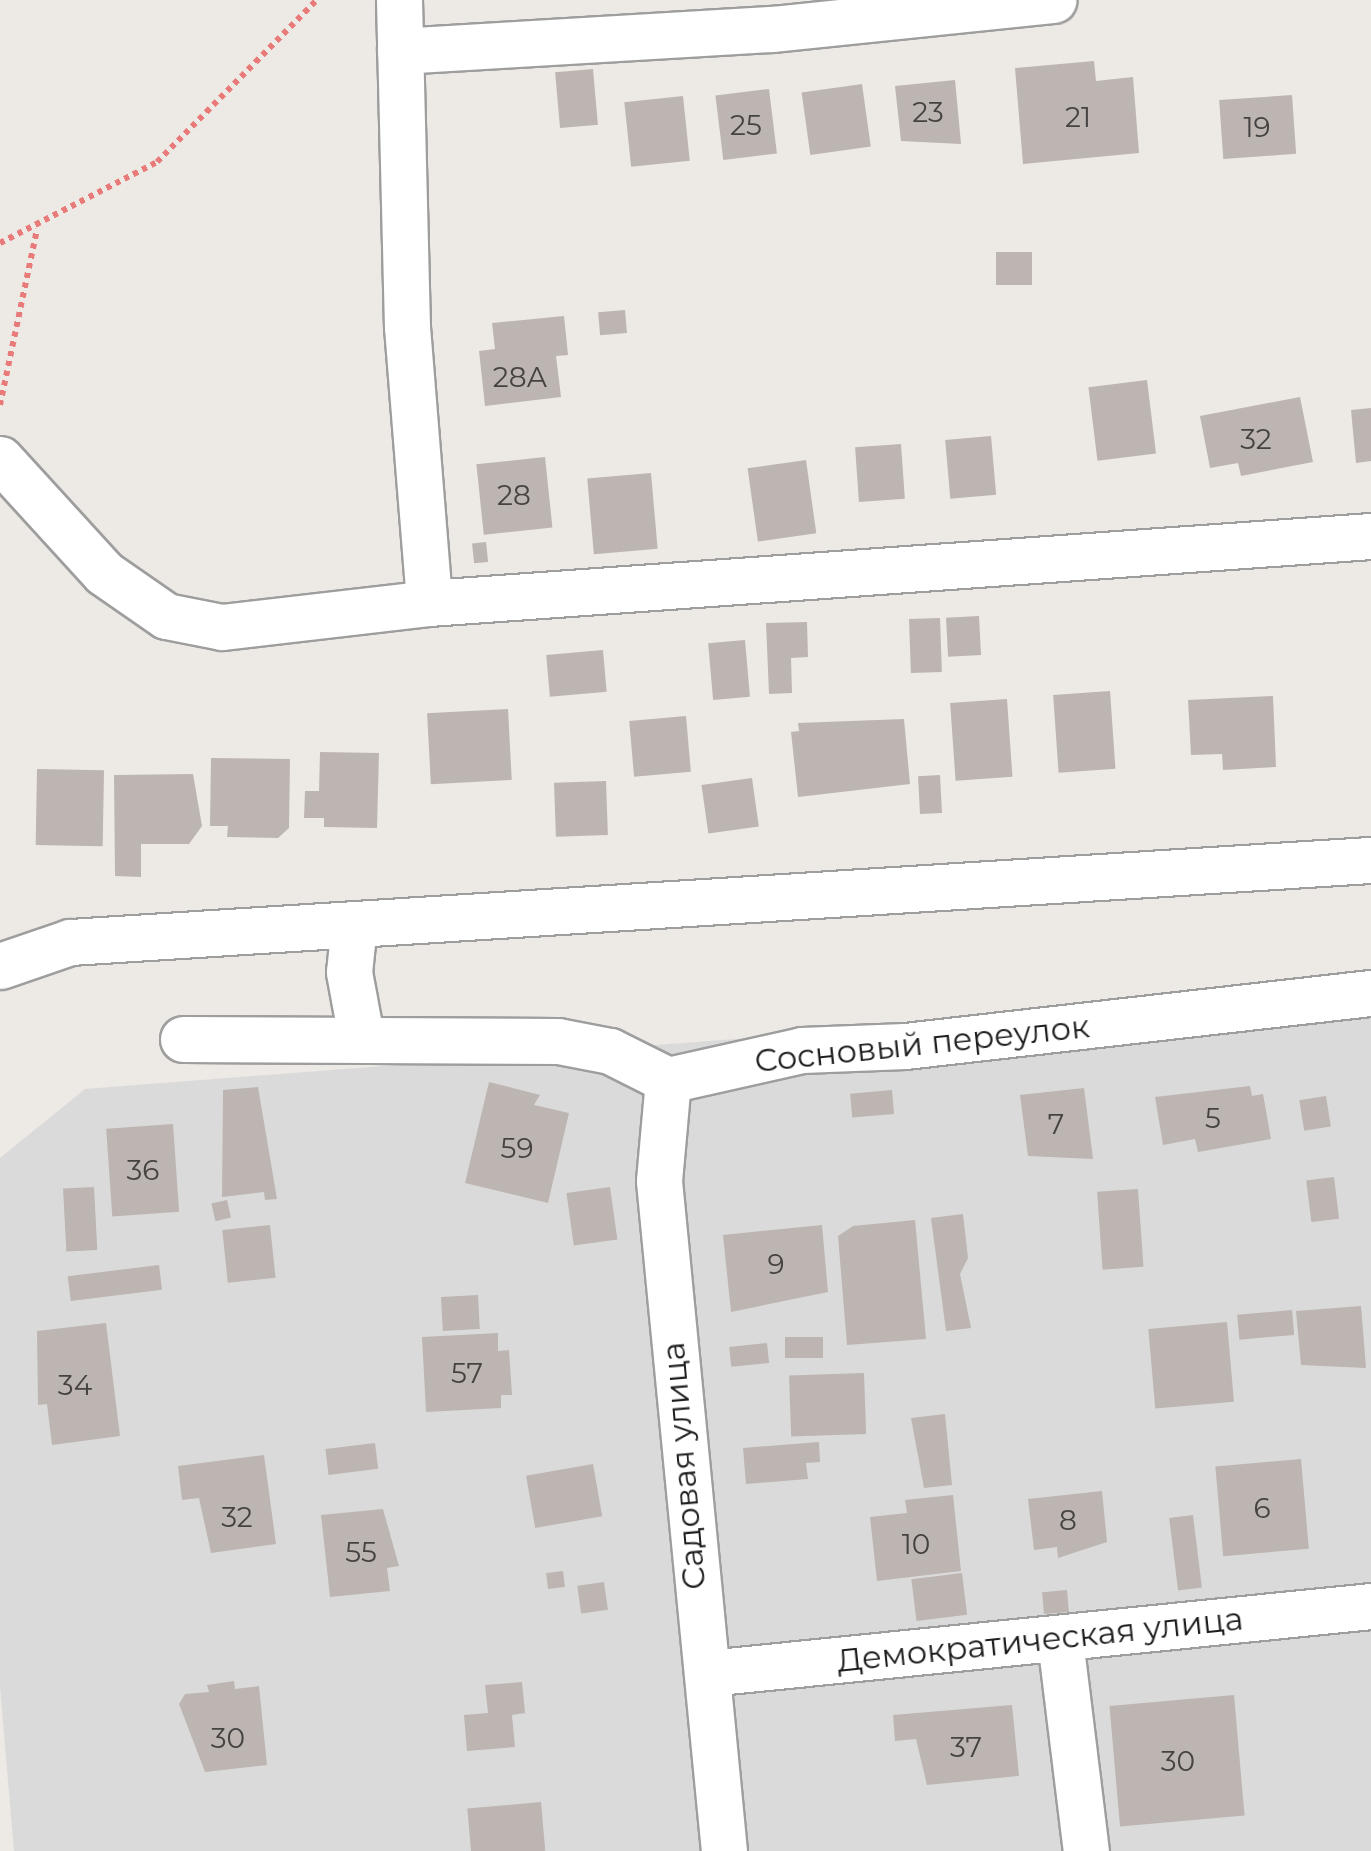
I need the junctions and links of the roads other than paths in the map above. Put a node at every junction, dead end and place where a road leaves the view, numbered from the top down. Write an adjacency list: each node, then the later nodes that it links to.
1 (399, 0): 3 (street)
2 (1054, 0): 3 (street)
3 (400, 51): 6 (street)
4 (0, 459): 6 (street)
5 (1371, 536): 6 (street)
6 (428, 603)
7 (1371, 860): 8 (street)
8 (354, 924): 9 (street); 11 (street)
9 (0, 966)
10 (1371, 992): 13 (street, Сосновый переулок)
11 (362, 1038): 12 (street); 13 (street)
12 (183, 1039)
13 (668, 1080): 16 (street, Садовая улица)
14 (1371, 1606): 15 (street, Демократическая улица)
15 (1060, 1640): 16 (street, Демократическая улица); 18 (street)
16 (708, 1673): 17 (street, Садовая улица)
17 (724, 1851)
18 (1086, 1851)

